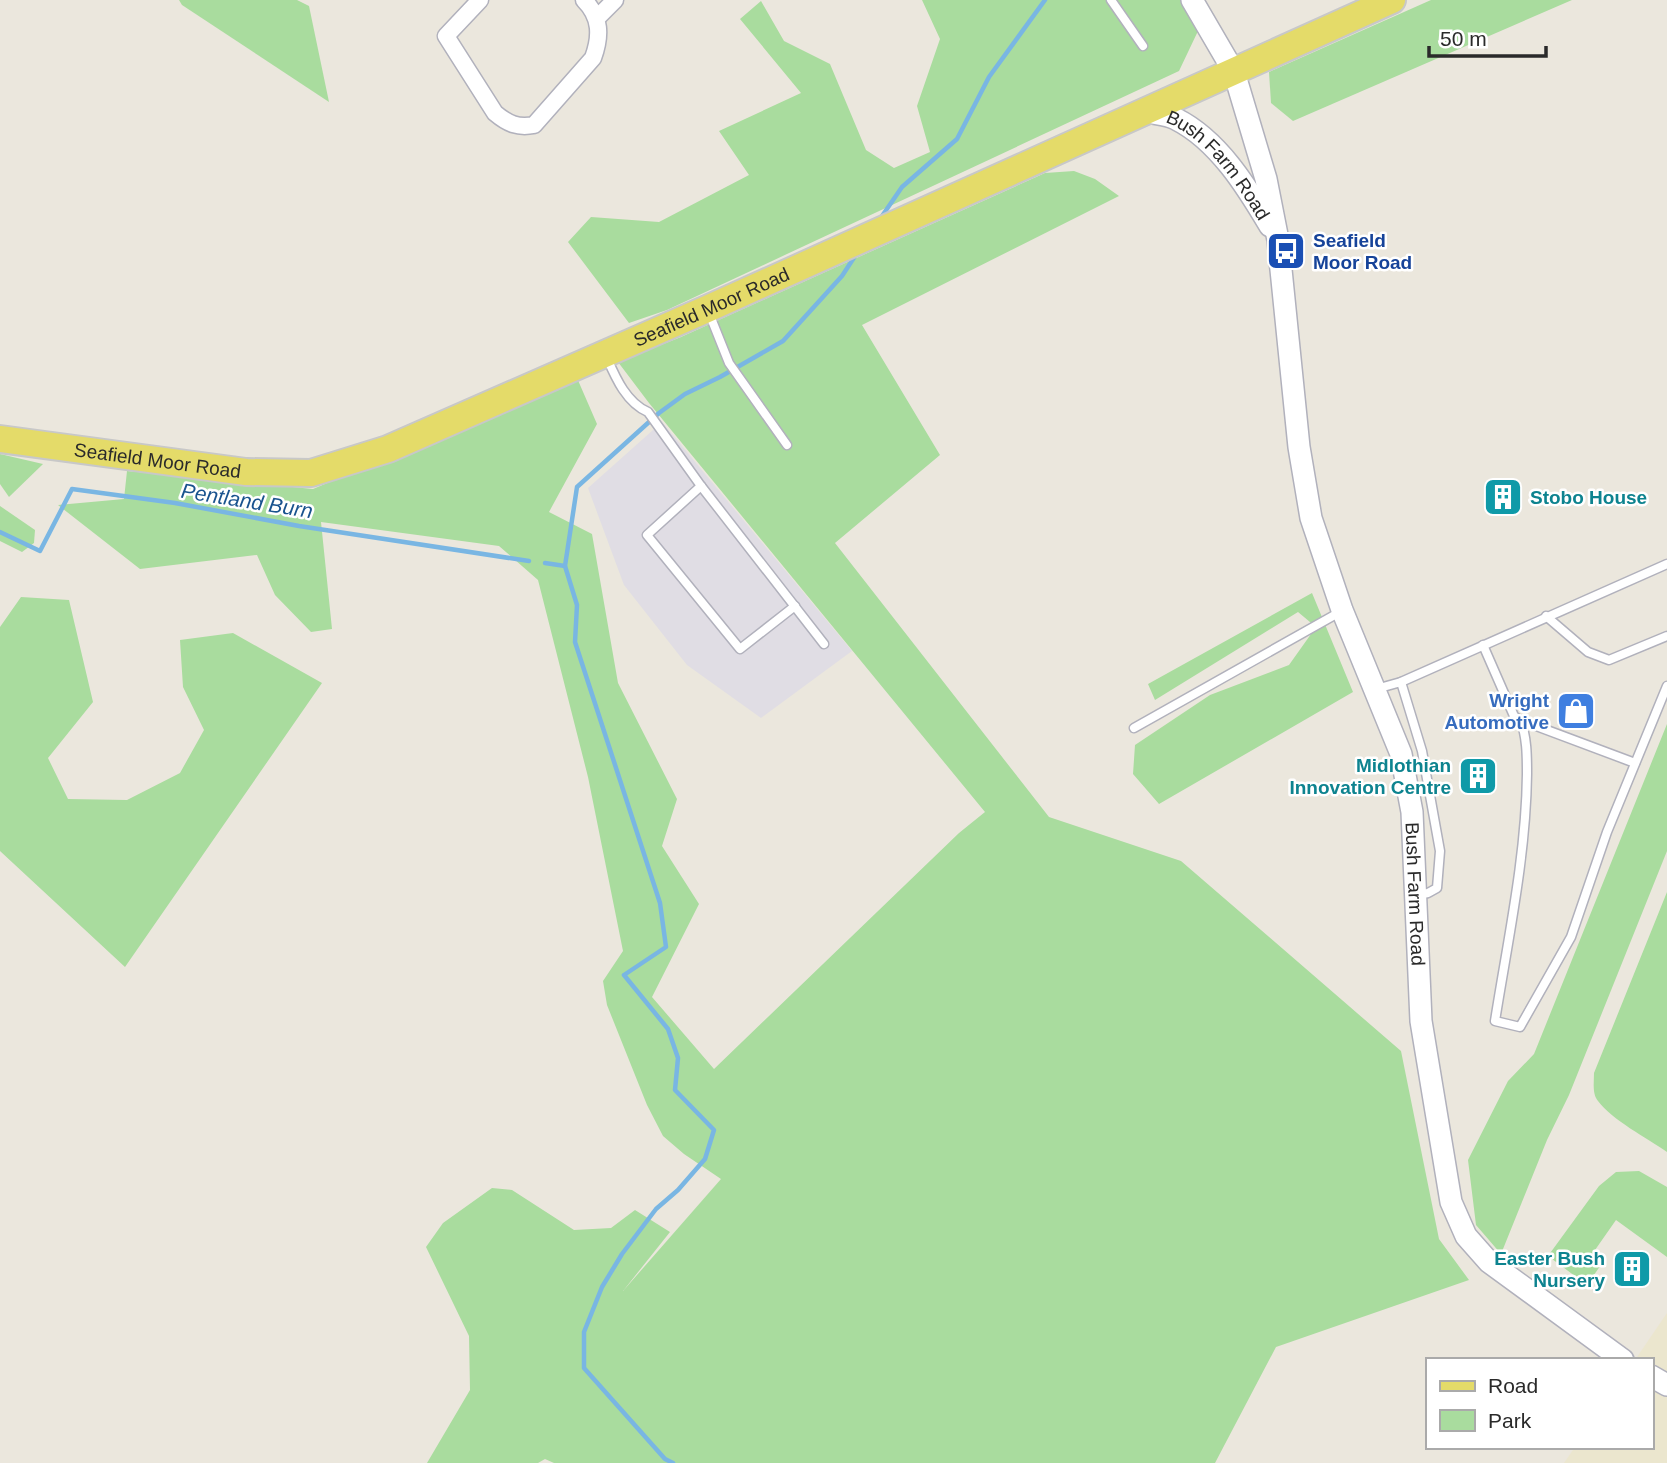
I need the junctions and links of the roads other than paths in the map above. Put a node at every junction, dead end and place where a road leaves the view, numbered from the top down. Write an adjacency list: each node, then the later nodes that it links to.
1 (480, 0): 7 (street)
2 (584, 0): 7 (street)
3 (615, 0): 7 (street)
4 (1111, 0): 8 (lane)
5 (1192, 0): 9 (street, Bush Farm Road)
6 (1392, 0): 9 (main road, Seafield Moor Road)
7 (597, 18)
8 (1143, 47)
9 (1234, 72): 10 (main road, Seafield Moor Road); 11 (street, Bush Farm Road)
10 (1144, 111): 11 (street, Bush Farm Road); 12 (main road, Seafield Moor Road)
11 (1278, 240): 19 (street, Bush Farm Road)
12 (708, 309): 13 (main road, Seafield Moor Road); 15 (lane)
13 (605, 353): 14 (main road, Seafield Moor Road); 16 (lane)
14 (0, 439)
15 (787, 445)
16 (701, 486): 18 (lane); 18 (lane)
17 (1667, 564): 20 (lane)
18 (794, 606): 22 (lane)
19 (1342, 610): 26 (street, Bush Farm Road); 28 (lane)
20 (1546, 617): 21 (lane); 23 (lane)
21 (1667, 636)
22 (824, 644)
23 (1483, 645): 24 (lane); 27 (lane)
24 (1401, 682): 26 (lane); 30 (lane)
25 (1667, 686): 29 (lane)
26 (1376, 689): 30 (street, Bush Farm Road)
27 (1520, 720): 29 (lane); 29 (lane)
28 (1134, 728)
29 (1635, 763)
30 (1416, 895): 31 (street, Bush Farm Road)
31 (1620, 1358)

